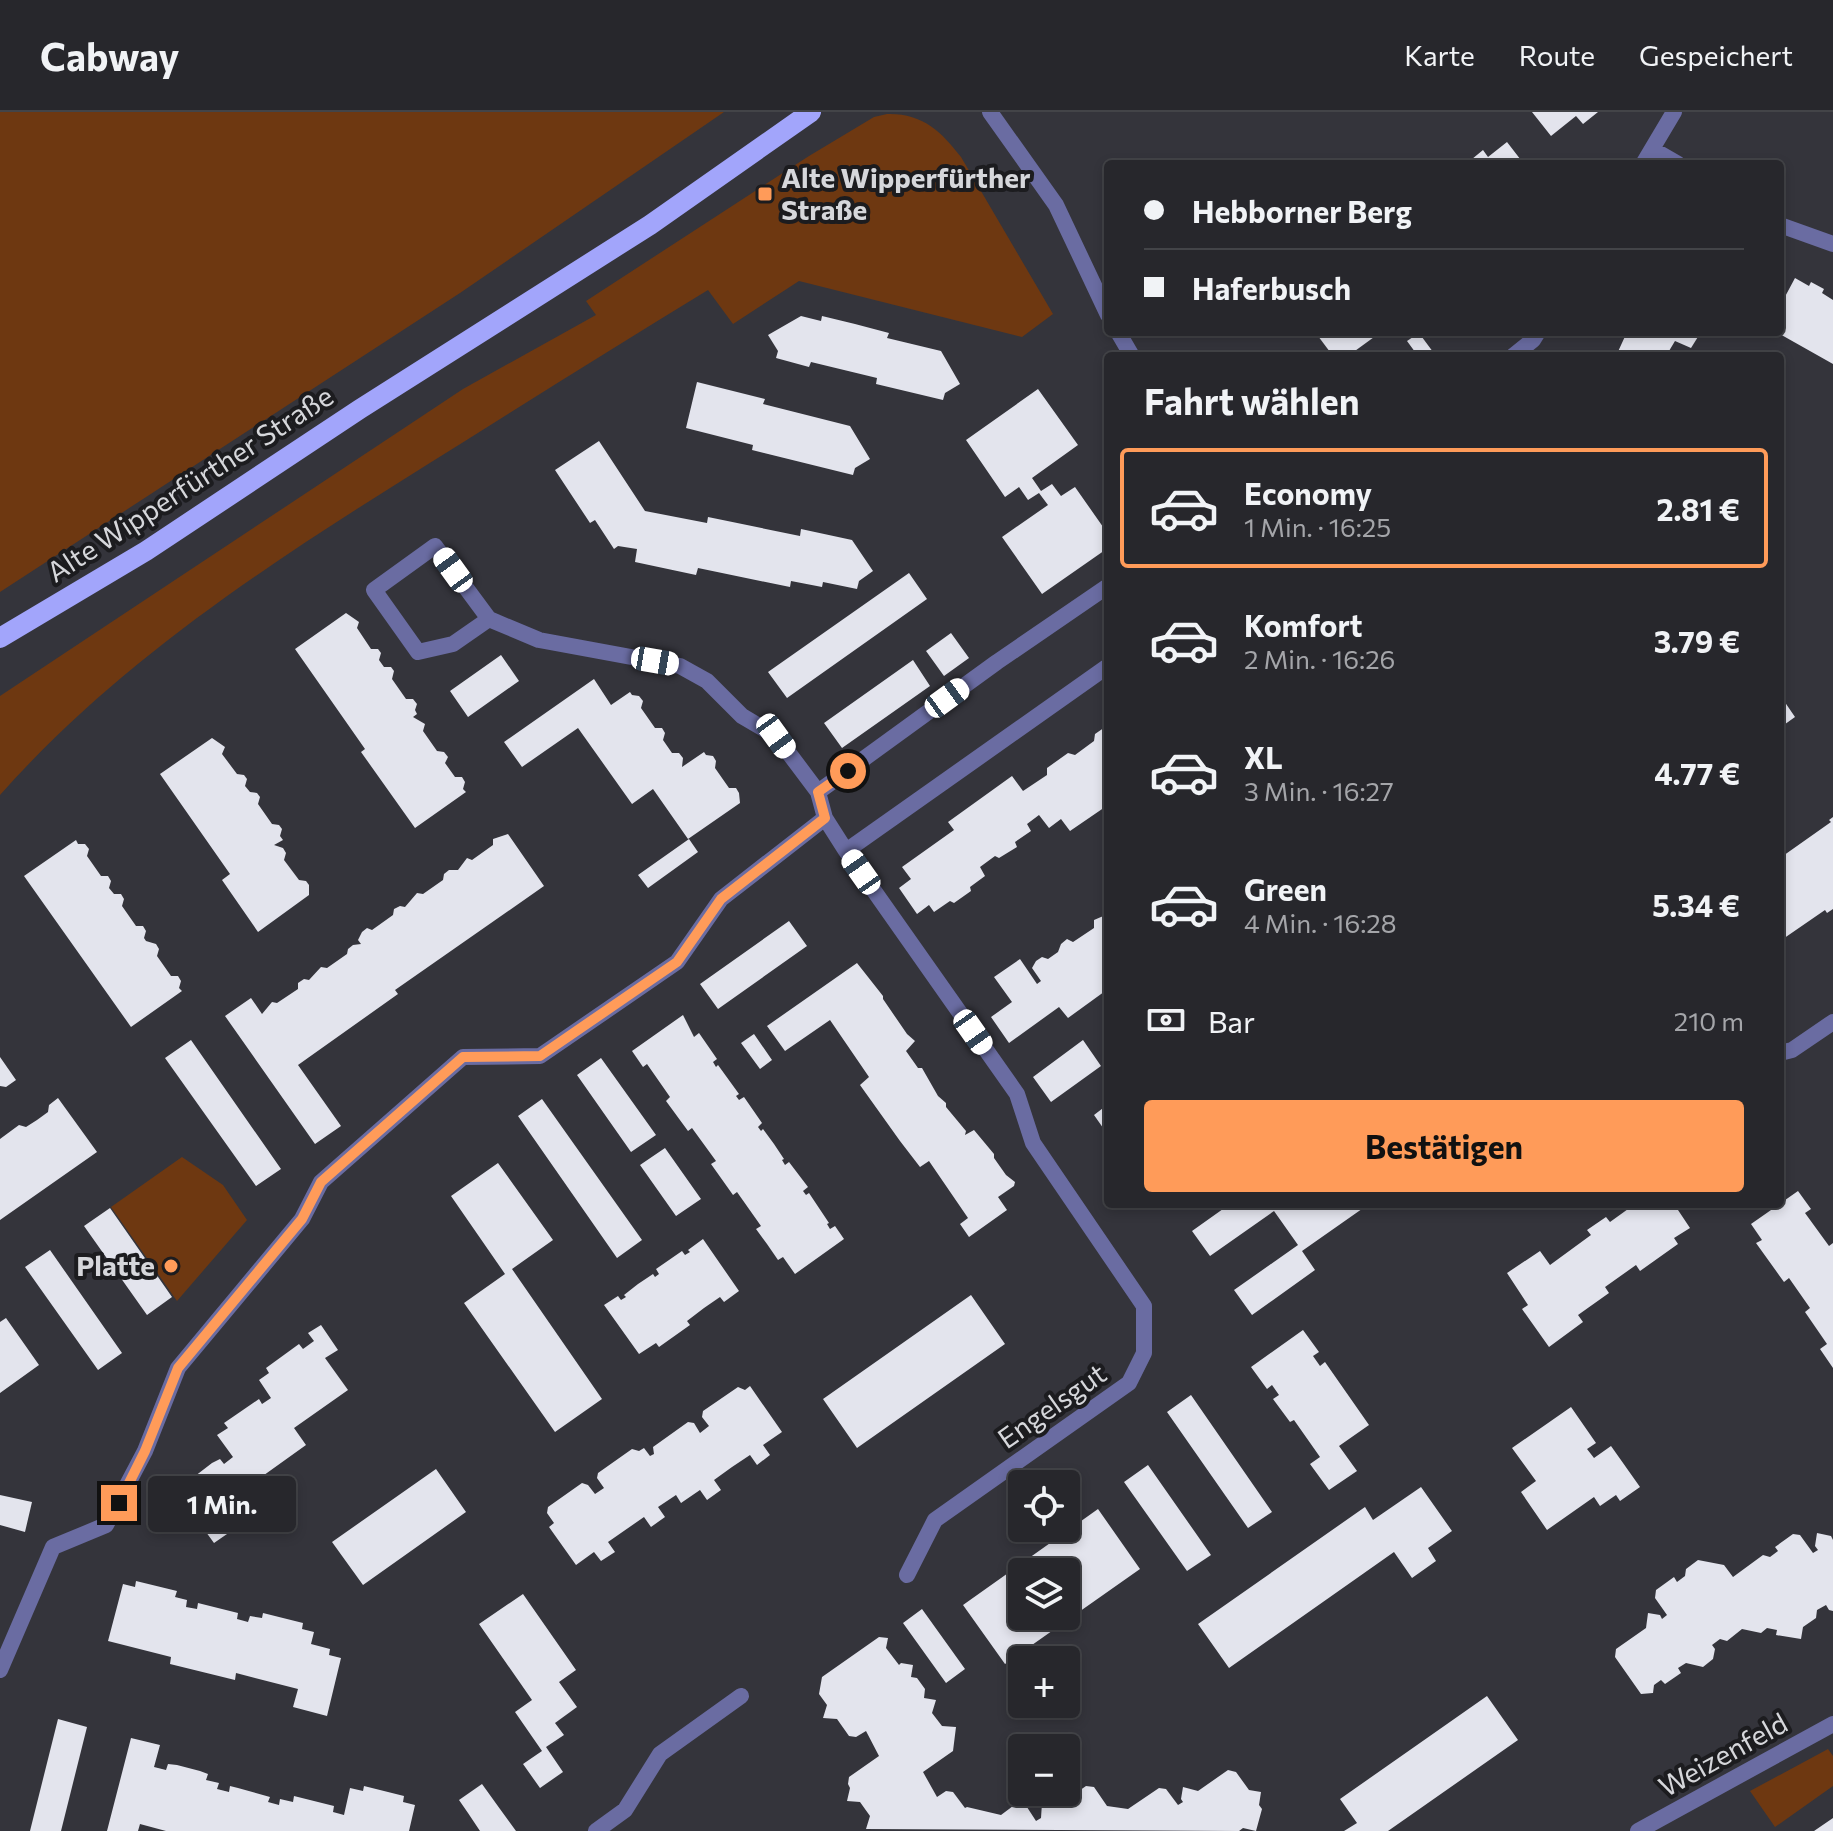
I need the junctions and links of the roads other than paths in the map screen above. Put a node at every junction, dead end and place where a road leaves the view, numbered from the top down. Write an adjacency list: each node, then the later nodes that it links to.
1 (811, 112): 14 (main road, Alte Wipperfürther Straße)
2 (990, 112): 9 (street)
3 (1674, 112): 4 (street)
4 (1652, 149): 5 (street); 6 (street)
5 (1645, 160)
6 (1671, 160)
7 (1784, 226): 8 (street)
8 (1833, 244)
9 (1104, 307)
10 (1536, 336): 11 (street)
11 (1518, 352)
12 (1104, 589): 16 (street)
13 (489, 619): 13 (street); 16 (street)
14 (0, 638)
15 (1104, 669): 18 (street)
16 (818, 792): 17 (street, Engelsgut)
17 (825, 818): 18 (street, Engelsgut); 22 (street)
18 (846, 851): 21 (street, Engelsgut)
19 (1833, 1022): 20 (street)
20 (1784, 1052)
21 (907, 1575)
22 (0, 1670)
23 (741, 1696): 25 (street)
24 (1833, 1724): 26 (street, Weizenfeld)
25 (596, 1831)
26 (1638, 1831)

